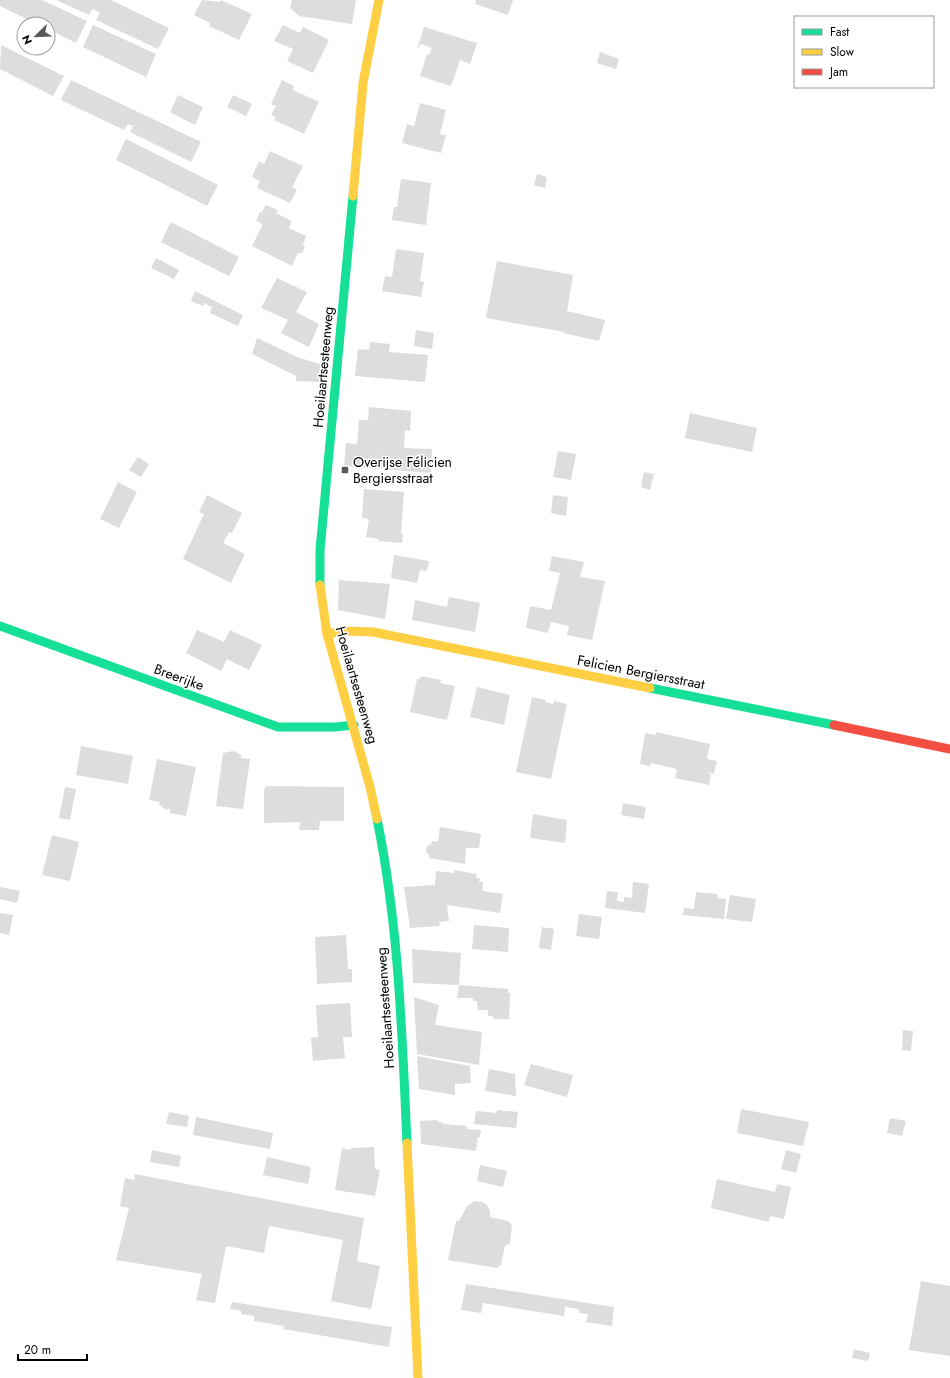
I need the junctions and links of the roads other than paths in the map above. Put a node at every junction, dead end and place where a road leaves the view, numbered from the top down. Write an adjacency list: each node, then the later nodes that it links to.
1 (378, 0): 3 (street, Hoeilaartsesteenweg)
2 (0, 626): 4 (street, Breerijke)
3 (327, 634): 4 (street, Hoeilaartsesteenweg); 5 (street, Felicien Bergiersstraat)
4 (354, 725): 6 (street, Hoeilaartsesteenweg)
5 (950, 749)
6 (418, 1378)

